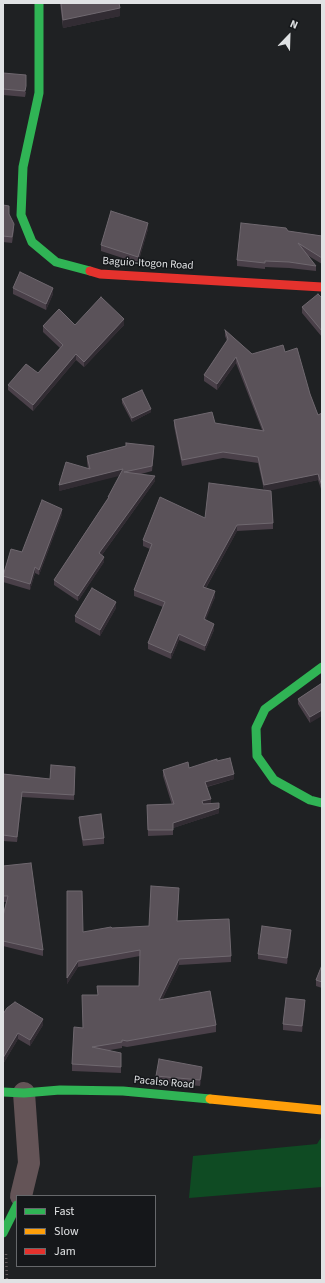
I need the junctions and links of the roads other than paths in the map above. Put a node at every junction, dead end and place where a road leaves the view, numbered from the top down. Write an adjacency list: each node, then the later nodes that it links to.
1 (40, 3): 2 (main road, Baguio-Itogon Road)
2 (322, 287)
3 (322, 667): 4 (main road)
4 (322, 803)
5 (13, 1092): 6 (main road, Pacalso Road); 7 (street)
6 (322, 1110)
7 (21, 1195)
8 (16, 1207): 9 (main road)
9 (3, 1233)

